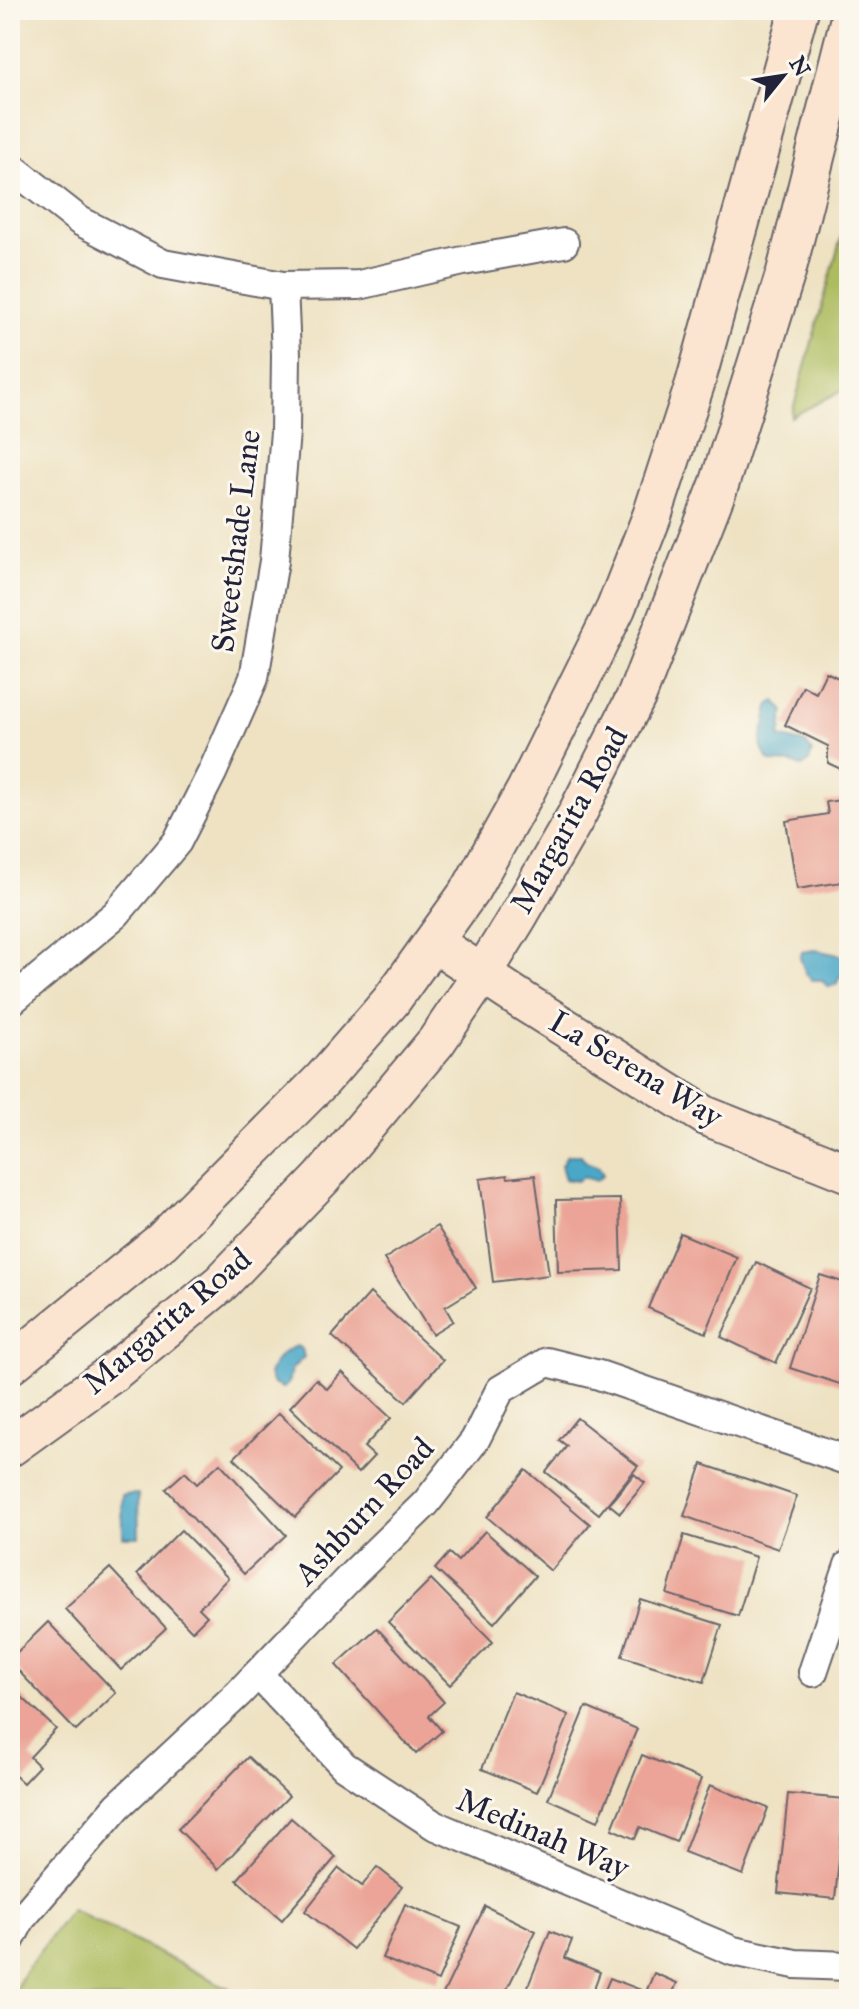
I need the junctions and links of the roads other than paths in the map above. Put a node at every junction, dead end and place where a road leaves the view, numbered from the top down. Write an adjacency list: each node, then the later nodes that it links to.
1 (799, 10): 6 (main road, Margarita Road)
2 (849, 22): 7 (main road, Margarita Road)
3 (10, 166): 5 (street)
4 (564, 243): 5 (street)
5 (283, 286): 8 (street, Sweetshade Lane)
6 (435, 943): 7 (main road, La Serena Way); 10 (main road, Margarita Road)
7 (483, 973): 9 (main road, La Serena Way); 11 (main road, Margarita Road)
8 (10, 1002)
9 (849, 1173)
10 (10, 1365)
11 (10, 1447)
12 (849, 1461): 15 (street, Ashburn Road)
13 (849, 1565): 14 (street)
14 (813, 1672)
15 (258, 1674): 16 (street, Ashburn Road); 17 (street, Medinah Way)
16 (10, 1940)
17 (849, 1966)

